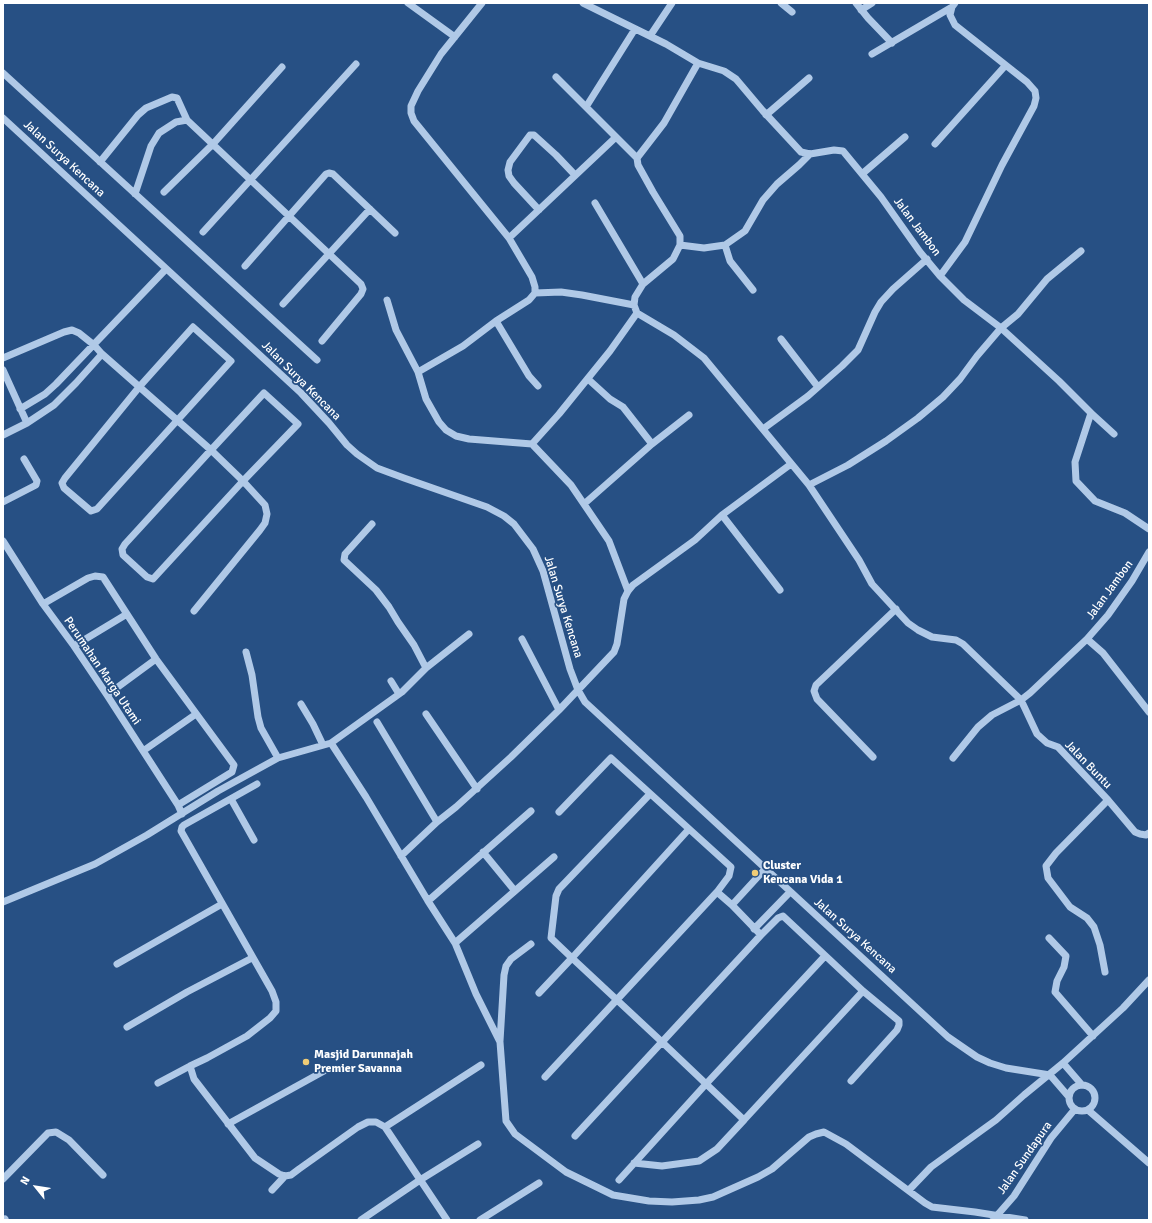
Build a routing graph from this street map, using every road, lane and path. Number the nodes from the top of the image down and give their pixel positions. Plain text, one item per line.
1 (408, 3) edge
2 (482, 3) edge
3 (583, 3) edge
4 (672, 3) edge
5 (781, 3) edge
6 (856, 3) edge
7 (872, 3) edge
8 (953, 5) edge
9 (861, 10) junction
10 (792, 12) dead end
11 (635, 29) junction
12 (650, 36) junction
13 (455, 37) junction
14 (892, 43) junction
15 (872, 54) dead end
16 (698, 63) junction
17 (356, 64) dead end
18 (1005, 66) junction
19 (282, 67) dead end
20 (3, 73) edge
21 (556, 77) dead end
22 (809, 78) dead end
23 (586, 107) junction
24 (766, 115) junction
25 (3, 118) edge
26 (187, 120) junction
27 (616, 137) junction
28 (905, 137) dead end
29 (213, 144) junction
30 (935, 144) dead end
31 (810, 154) junction
32 (637, 158) junction
33 (100, 162) junction
34 (862, 174) junction
35 (575, 175) junction
36 (251, 180) junction
37 (164, 192) dead end
38 (135, 194) junction
39 (595, 203) dead end
40 (370, 209) junction
41 (539, 210) junction
42 (290, 217) junction
43 (203, 232) dead end
44 (395, 233) dead end
45 (509, 238) junction
46 (725, 244) junction
47 (680, 245) junction
48 (1081, 251) dead end
49 (329, 253) junction
50 (927, 259) junction
51 (245, 266) dead end
52 (166, 269) junction
53 (940, 276) junction
54 (643, 284) junction
55 (753, 290) dead end
56 (535, 293) junction
57 (387, 300) dead end
58 (283, 304) dead end
59 (634, 305) junction
60 (637, 313) junction
61 (496, 321) junction
62 (1001, 328) junction
63 (781, 339) dead end
64 (322, 341) dead end
65 (94, 344) junction
66 (102, 354) junction
67 (3, 358) edge
68 (317, 360) dead end
69 (3, 370) edge
70 (418, 372) junction
71 (588, 379) junction
72 (140, 386) junction
73 (538, 386) dead end
74 (818, 387) junction
75 (20, 409) junction
76 (1091, 413) junction
77 (689, 415) dead end
78 (177, 420) junction
79 (27, 423) junction
80 (764, 428) junction
81 (1114, 434) dead end
82 (3, 435) edge
83 (532, 444) junction
84 (652, 444) junction
85 (212, 450) junction
86 (24, 459) dead end
87 (791, 464) junction
88 (243, 481) junction
89 (810, 485) junction
90 (3, 502) edge
91 (584, 504) junction
92 (722, 515) junction
93 (372, 524) dead end
94 (1149, 529) edge
95 (3, 541) edge
96 (1149, 552) edge
97 (780, 590) dead end
98 (628, 591) junction
99 (43, 604) junction
100 (896, 609) junction
101 (194, 611) dead end
102 (127, 614) junction
103 (469, 634) dead end
104 (522, 639) dead end
105 (1087, 639) junction
106 (74, 646) junction
107 (246, 652) dead end
108 (156, 659) junction
109 (426, 668) junction
110 (391, 681) dead end
111 (578, 690) junction
112 (399, 694) junction
113 (107, 695) junction
114 (1021, 700) junction
115 (301, 704) dead end
116 (559, 710) junction
117 (1149, 712) edge
118 (196, 714) junction
119 (426, 714) dead end
120 (377, 722) dead end
121 (332, 743) junction
122 (323, 746) junction
123 (143, 751) junction
124 (873, 757) dead end
125 (278, 758) junction
126 (953, 758) dead end
127 (257, 784) dead end
128 (477, 789) junction
129 (650, 794) junction
130 (231, 800) junction
131 (1108, 800) junction
132 (178, 805) junction
133 (531, 811) dead end
134 (560, 812) dead end
135 (182, 814) junction
136 (437, 822) junction
137 (689, 830) junction
138 (1149, 833) edge
139 (254, 840) dead end
140 (483, 852) junction
141 (401, 856) junction
142 (554, 858) dead end
143 (765, 869) junction
144 (515, 891) junction
145 (717, 892) junction
146 (790, 892) junction
147 (4, 899) edge
148 (428, 901) junction
149 (222, 904) junction
150 (732, 905) junction
151 (754, 929) junction
152 (761, 935) junction
153 (1049, 938) dead end
154 (455, 943) junction
155 (531, 944) dead end
156 (825, 956) junction
157 (252, 958) junction
158 (572, 958) junction
159 (117, 964) dead end
160 (1105, 972) dead end
161 (1149, 980) edge
162 (863, 992) junction
163 (539, 993) dead end
164 (616, 999) junction
165 (127, 1027) dead end
166 (1094, 1036) junction
167 (500, 1042) junction
168 (662, 1042) junction
169 (1064, 1063) junction
170 (481, 1065) dead end
171 (190, 1066) junction
172 (324, 1071) dead end
173 (1050, 1075) junction
174 (545, 1076) dead end
175 (851, 1081) dead end
176 (158, 1083) dead end
177 (706, 1084) junction
178 (1082, 1085) junction
179 (1070, 1097) junction
180 (1075, 1109) junction
181 (1088, 1110) junction
182 (744, 1120) junction
183 (228, 1124) junction
184 (385, 1127) junction
185 (575, 1136) dead end
186 (478, 1144) dead end
187 (634, 1163) junction
188 (1149, 1163) edge
189 (103, 1175) dead end
190 (285, 1176) junction
191 (3, 1179) edge
192 (420, 1180) junction
193 (619, 1180) dead end
194 (538, 1183) dead end
195 (272, 1190) dead end
196 (909, 1190) junction
197 (361, 1220) edge
198 (447, 1220) edge
199 (480, 1220) edge
200 (993, 1220) edge
201 (1024, 1220) edge

1 - 13 street
2 - 13 street
3 - 11 street
4 - 12 street
5 - 10 street
6 - 9 street
7 - 9 street
8 - 14 street
8 - 18 street
9 - 14 street
11 - 12 street
11 - 23 street
12 - 16 street
13 - 45 street
14 - 15 street
16 - 24 street
16 - 32 street
17 - 36 street
18 - 30 street
18 - 53 street
19 - 29 street
20 - 33 street
21 - 23 street
22 - 24 street
23 - 27 street
24 - 31 street
25 - 52 street, Jalan Surya Kencana
26 - 29 street
26 - 33 street
26 - 38 street
27 - 32 street
27 - 35 street
28 - 34 street
29 - 36 street
29 - 37 street
31 - 34 street, Jalan Jambon
31 - 46 street
32 - 47 street
33 - 38 street
34 - 50 street, Jalan Jambon
35 - 41 street
35 - 41 street
36 - 42 street
36 - 43 street
38 - 68 street
39 - 54 street
40 - 42 street
40 - 44 street
40 - 49 street
41 - 45 street
42 - 49 street
42 - 51 street
45 - 56 street
46 - 47 street
46 - 55 street
47 - 54 street
48 - 62 street
49 - 58 street
49 - 64 street
50 - 53 street, Jalan Jambon
50 - 74 street
52 - 65 street
52 - 111 street, Jalan Surya Kencana
53 - 62 street, Jalan Jambon
54 - 59 street
56 - 59 street
56 - 61 street
57 - 70 street
59 - 60 street
60 - 71 street
60 - 80 street
61 - 70 street
61 - 73 street
62 - 76 street, Jalan Jambon
62 - 89 street
63 - 74 street
65 - 66 street
65 - 67 street
65 - 75 street
66 - 72 street
66 - 79 street
69 - 75 street
70 - 83 street
71 - 83 street
71 - 84 street
72 - 78 street
72 - 78 street
72 - 78 street
74 - 80 street
75 - 79 street
76 - 81 street, Jalan Jambon
76 - 94 street
77 - 84 street
78 - 85 street
79 - 82 street
80 - 87 street
83 - 91 street
84 - 91 street
85 - 88 street
85 - 88 street
85 - 88 street
86 - 90 street
87 - 89 street
87 - 92 street
88 - 101 street
89 - 100 street
91 - 98 street
92 - 97 street
92 - 98 street
93 - 109 street
95 - 99 street, Perumahan Marga Utami
96 - 105 street, Jalan Jambon
98 - 111 street
99 - 102 street
99 - 106 street, Perumahan Marga Utami
100 - 114 street
100 - 124 street
102 - 106 street
102 - 108 street
103 - 109 street
104 - 116 street
105 - 114 street, Jalan Jambon
105 - 117 street
106 - 113 street, Perumahan Marga Utami
107 - 125 street
108 - 113 street
108 - 118 street
109 - 112 street
110 - 112 street
111 - 116 street
111 - 143 street, Jalan Surya Kencana
112 - 121 street
113 - 123 street, Perumahan Marga Utami
114 - 126 street, Jalan Jambon
114 - 131 street, Jalan Buntu
115 - 122 street
116 - 128 street
118 - 123 street
118 - 132 street
119 - 128 street
120 - 136 street
121 - 122 street
121 - 141 street
122 - 125 street
123 - 132 street, Perumahan Marga Utami
125 - 135 street
127 - 130 street
128 - 136 street
129 - 134 street
129 - 137 street
129 - 158 street
130 - 139 street
130 - 149 street
131 - 138 street, Jalan Buntu
131 - 160 street
132 - 135 street, Perumahan Marga Utami
133 - 140 street
135 - 147 street
136 - 141 street
137 - 145 street
137 - 158 street
140 - 144 street
140 - 148 street
141 - 148 street
142 - 144 street
143 - 146 street, Jalan Surya Kencana
143 - 150 street
144 - 154 street
145 - 150 street
145 - 164 street
146 - 151 street
146 - 173 street, Jalan Surya Kencana
148 - 154 street
149 - 157 street
149 - 159 street
150 - 151 street
151 - 152 street
152 - 156 street
152 - 168 street
153 - 166 street
154 - 167 street
155 - 167 street
156 - 162 street
156 - 177 street
157 - 165 street
157 - 171 street
158 - 163 street
158 - 164 street
161 - 166 street
162 - 175 street
162 - 182 street
164 - 168 street
164 - 174 street
166 - 169 street
167 - 196 street
168 - 177 street
168 - 185 street
169 - 173 street
169 - 178 street
170 - 184 street
171 - 176 street
171 - 183 street
172 - 183 street
173 - 179 street
173 - 196 street
177 - 182 street
177 - 187 street
178 - 179 street
178 - 181 street
179 - 180 street
180 - 181 street
180 - 200 street, Jalan Sundapura
181 - 188 street
182 - 187 street
183 - 190 street
184 - 190 street
184 - 192 street
186 - 192 street
187 - 193 street
189 - 191 street
190 - 195 street
192 - 197 street
192 - 198 street
194 - 199 street
196 - 201 street

